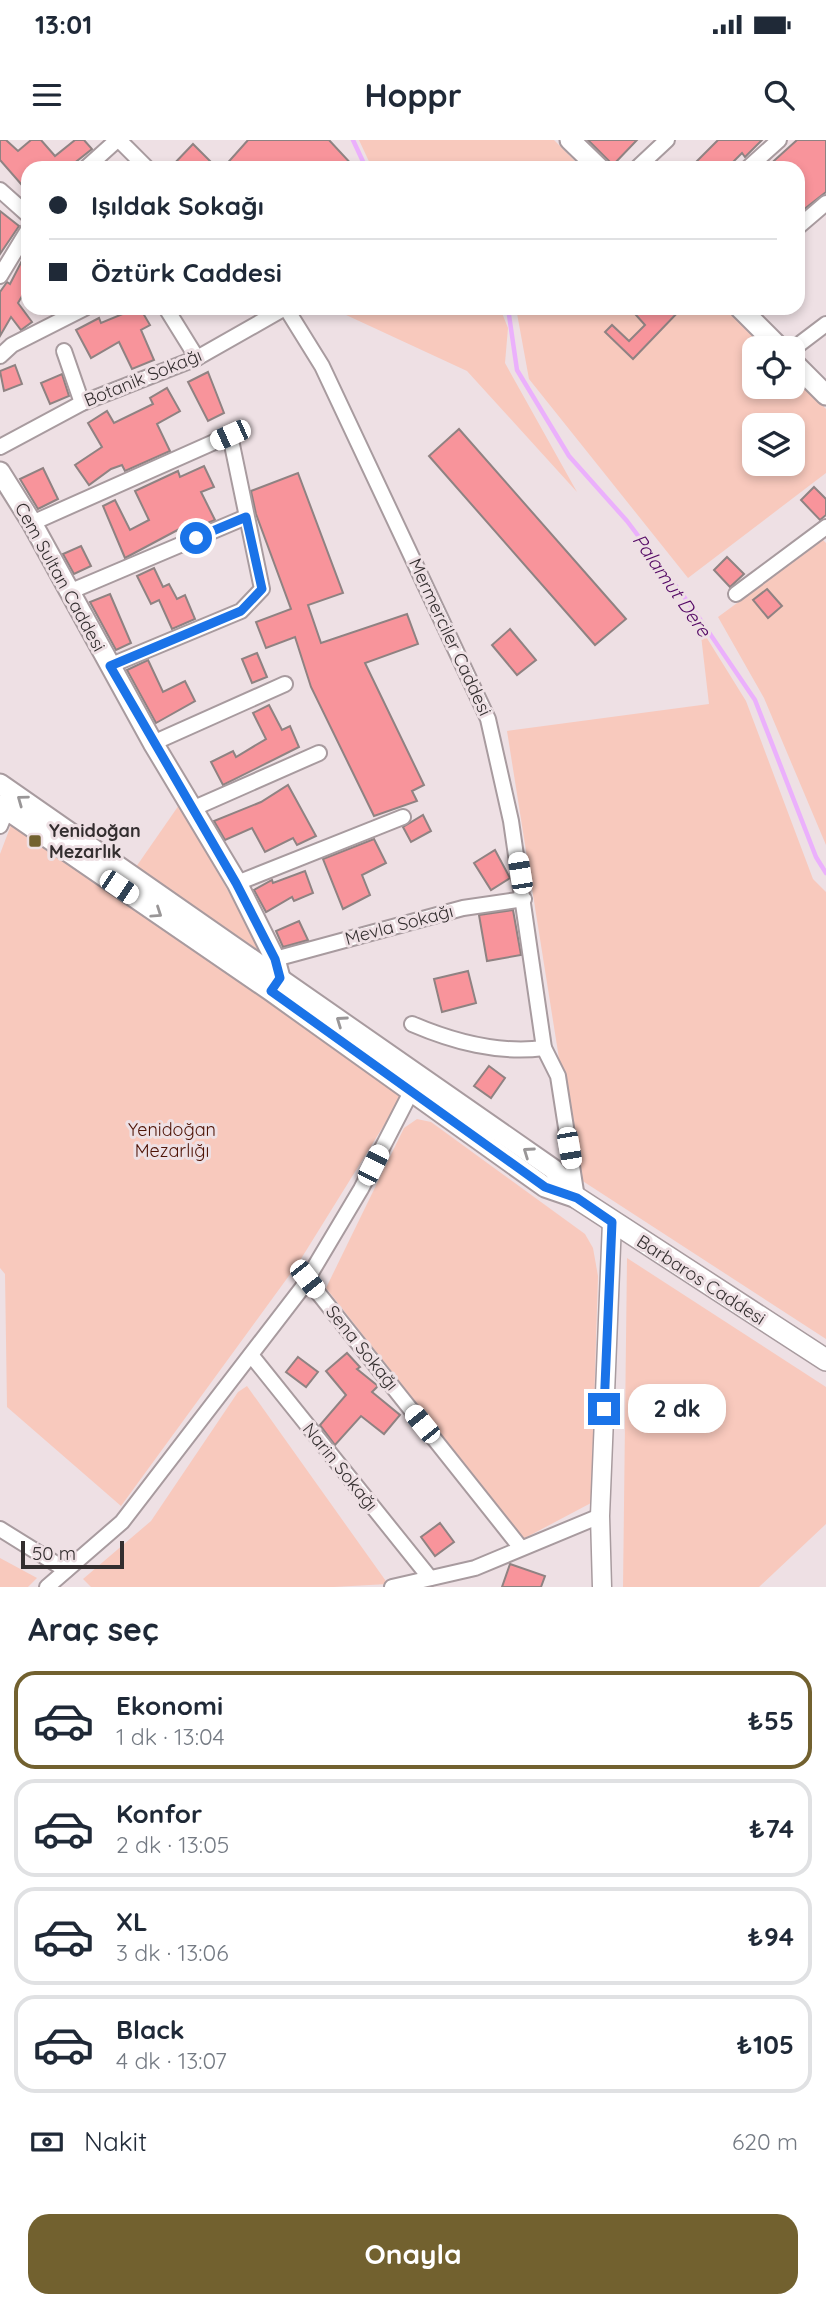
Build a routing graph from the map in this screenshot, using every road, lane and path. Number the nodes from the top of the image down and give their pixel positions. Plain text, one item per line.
1 (118, 140) edge
2 (570, 140) edge
3 (667, 140) edge
4 (779, 140) edge
5 (94, 161) edge
6 (140, 161) edge
7 (592, 161) edge
8 (644, 161) edge
9 (756, 161) edge
10 (0, 190) edge
11 (826, 203) edge
12 (21, 209) edge
13 (805, 221) edge
14 (21, 241) edge
15 (0, 275) edge
16 (71, 315) edge
17 (170, 315) edge
18 (273, 315) edge
19 (289, 315) edge
20 (747, 315) edge
21 (826, 324) edge
22 (768, 336) edge
23 (805, 340) edge
24 (64, 351) dead end
25 (0, 356) edge
26 (197, 358) junction
27 (805, 374) edge
28 (826, 395) edge
29 (82, 403) junction
30 (0, 447) edge
31 (0, 472) edge
32 (246, 517) junction
33 (32, 523) junction
34 (824, 532) edge
35 (69, 592) junction
36 (736, 594) dead end
37 (110, 666) junction
38 (285, 684) dead end
39 (153, 743) junction
40 (319, 753) dead end
41 (0, 784) edge
42 (192, 809) junction
43 (2, 813) edge
44 (403, 817) dead end
45 (236, 883) junction
46 (524, 899) junction
47 (275, 976) junction
48 (412, 1024) dead end
49 (544, 1048) junction
50 (417, 1086) junction
51 (577, 1198) junction
52 (612, 1222) junction
53 (307, 1279) junction
54 (251, 1355) junction
55 (826, 1360) edge
56 (600, 1516) junction
57 (0, 1529) edge
58 (521, 1548) junction
59 (66, 1570) junction
60 (430, 1578) junction
61 (47, 1587) edge
62 (392, 1587) edge
63 (602, 1587) edge

1 - 5 street
1 - 6 street
2 - 7 main road
3 - 8 street
4 - 9 street
10 - 12 street
11 - 13 street
14 - 15 street
16 - 25 street
17 - 26 street
18 - 26 street, Botanik Sokağı
19 - 46 street, Mermerciler Caddesi
20 - 22 main road
21 - 23 street
24 - 29 street
26 - 29 street, Botanik Sokağı
27 - 28 main road
29 - 30 street, Botanik Sokağı
31 - 33 main road, Cem Sultan Caddesi
32 - 33 street
32 - 35 street
32 - 37 street
33 - 35 main road, Cem Sultan Caddesi
34 - 36 street
35 - 37 main road, Cem Sultan Caddesi
37 - 39 main road, Cem Sultan Caddesi
38 - 39 street
39 - 42 main road, Cem Sultan Caddesi
40 - 42 street
47 -> 41 main road, Barbaros Caddesi
42 - 45 main road, Cem Sultan Caddesi
43 -> 47 main road, Barbaros Caddesi
44 - 45 street
45 - 47 main road, Cem Sultan Caddesi
46 - 47 street, Mevla Sokağı
46 - 49 street, Mermerciler Caddesi
47 - 50 main road, Barbaros Caddesi
48 - 49 street
49 - 51 street, Mermerciler Caddesi
50 - 51 main road, Barbaros Caddesi
50 - 53 street
51 - 52 main road, Barbaros Caddesi
52 - 55 main road, Barbaros Caddesi
52 - 56 street
53 - 54 street
53 - 58 street, Sena Sokağı
54 - 59 street
54 - 60 street, Narin Sokağı
56 - 58 street
56 - 63 street
57 - 59 street
58 - 60 street
59 - 61 street
60 - 62 street

